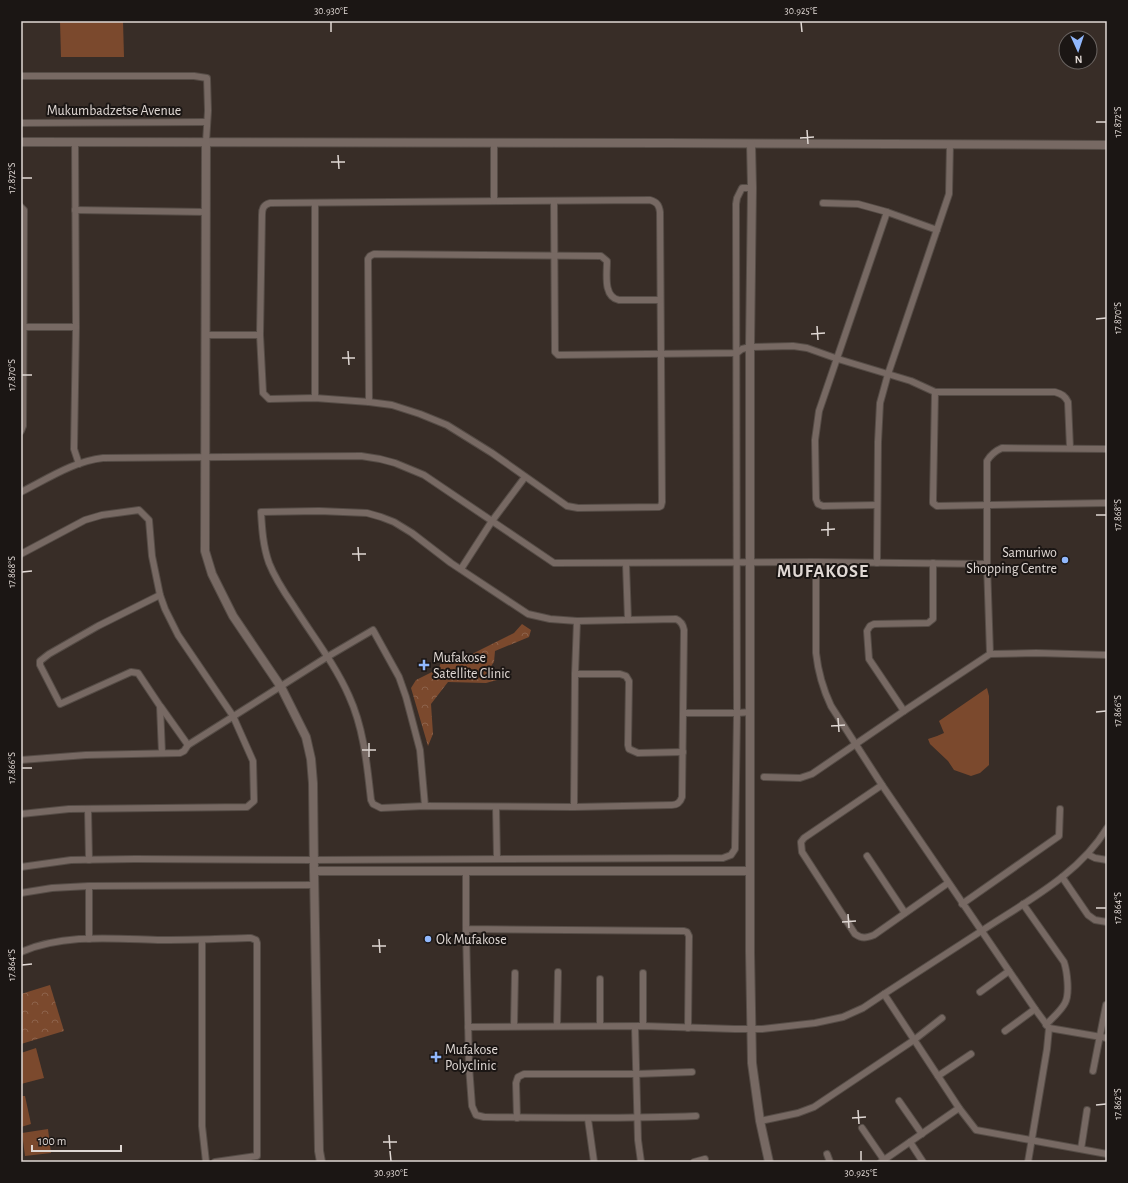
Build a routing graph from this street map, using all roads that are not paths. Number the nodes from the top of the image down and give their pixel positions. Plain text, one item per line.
1 (21, 76) edge
2 (207, 122) junction
3 (21, 123) edge
4 (21, 142) edge
5 (75, 142) junction
6 (206, 142) junction
7 (494, 143) junction
8 (751, 144) junction
9 (950, 144) junction
10 (1107, 145) edge
11 (752, 188) junction
12 (494, 201) junction
13 (554, 202) junction
14 (315, 203) junction
15 (824, 203) dead end
16 (21, 207) edge
17 (75, 210) junction
18 (206, 212) junction
19 (887, 212) junction
20 (937, 230) junction
21 (555, 256) junction
22 (660, 300) junction
23 (23, 327) edge
24 (76, 327) junction
25 (260, 334) junction
26 (205, 335) junction
27 (750, 347) junction
28 (737, 353) junction
29 (662, 354) junction
30 (838, 359) junction
31 (888, 374) junction
32 (935, 392) junction
33 (315, 398) junction
34 (369, 402) junction
35 (21, 432) edge
36 (1070, 448) junction
37 (1107, 449) edge
38 (205, 456) junction
39 (79, 464) junction
40 (525, 477) junction
41 (21, 492) edge
42 (1107, 503) edge
43 (877, 505) junction
44 (987, 506) junction
45 (492, 521) junction
46 (21, 554) edge
47 (816, 562) junction
48 (737, 563) junction
49 (750, 563) junction
50 (877, 563) junction
51 (933, 563) junction
52 (626, 564) junction
53 (987, 564) junction
54 (461, 569) junction
55 (160, 595) junction
56 (628, 620) junction
57 (577, 621) junction
58 (990, 654) junction
59 (1107, 654) edge
60 (327, 657) junction
61 (575, 674) junction
62 (281, 687) junction
63 (160, 706) junction
64 (904, 711) junction
65 (684, 712) junction
66 (751, 712) junction
67 (737, 713) junction
68 (233, 716) junction
69 (856, 744) junction
70 (188, 745) junction
71 (683, 752) junction
72 (162, 753) junction
73 (21, 760) edge
74 (764, 778) dead end
75 (882, 785) junction
76 (425, 806) junction
77 (496, 807) junction
78 (574, 807) junction
79 (88, 809) junction
80 (1060, 809) dead end
81 (21, 814) edge
82 (1107, 828) edge
83 (1089, 854) junction
84 (867, 856) dead end
85 (497, 858) junction
86 (90, 860) junction
87 (313, 860) junction
88 (1107, 860) edge
89 (21, 867) edge
90 (314, 871) junction
91 (466, 871) junction
92 (749, 871) junction
93 (1062, 876) junction
94 (948, 883) junction
95 (314, 885) junction
96 (89, 886) junction
97 (21, 893) edge
98 (962, 904) junction
99 (1023, 904) junction
100 (905, 913) junction
101 (1107, 922) edge
102 (466, 929) junction
103 (981, 931) junction
104 (89, 939) junction
105 (202, 940) junction
106 (21, 952) edge
107 (1009, 971) junction
108 (558, 972) dead end
109 (515, 973) dead end
110 (643, 973) dead end
111 (600, 979) dead end
112 (980, 992) dead end
113 (884, 994) junction
114 (1106, 1005) edge
115 (1035, 1010) junction
116 (942, 1018) dead end
117 (514, 1026) junction
118 (557, 1026) junction
119 (600, 1026) junction
120 (643, 1026) junction
121 (1048, 1026) junction
122 (468, 1027) junction
123 (635, 1027) junction
124 (688, 1028) junction
125 (752, 1029) junction
126 (1005, 1031) dead end
127 (1100, 1037) junction
128 (1107, 1038) edge
129 (914, 1040) junction
130 (971, 1054) dead end
131 (692, 1072) dead end
132 (1093, 1072) dead end
133 (636, 1074) junction
134 (938, 1076) junction
135 (899, 1101) dead end
136 (959, 1108) junction
137 (1087, 1110) dead end
138 (696, 1116) dead end
139 (517, 1118) junction
140 (588, 1119) junction
141 (638, 1119) junction
142 (760, 1121) junction
143 (862, 1128) dead end
144 (922, 1134) junction
145 (1032, 1140) junction
146 (910, 1142) junction
147 (1081, 1149) junction
148 (827, 1154) dead end
149 (1107, 1154) edge
150 (257, 1159) edge
151 (704, 1159) dead end
152 (883, 1161) edge
153 (206, 1162) edge
154 (215, 1162) edge
155 (321, 1162) edge
156 (594, 1162) edge
157 (641, 1162) edge
158 (694, 1162) edge
159 (769, 1162) edge
160 (830, 1162) edge
161 (922, 1162) edge
162 (1028, 1162) edge

1 - 2 street
2 - 3 street, Mukumbadzetse Avenue
2 - 6 street
4 - 5 street
5 - 6 street
5 - 17 street
6 - 7 street
6 - 18 street
7 - 8 street
7 - 12 street
8 - 9 street
8 - 11 street
9 - 10 street
9 - 20 street
11 - 27 street
11 - 28 street
12 - 13 street
12 - 14 street
13 - 21 street
13 - 22 street
14 - 25 street
14 - 33 street
15 - 19 street
16 - 23 street
17 - 18 street
17 - 24 street
18 - 26 street
19 - 20 street
19 - 30 street
20 - 31 street
21 - 22 street
21 - 29 street
21 - 34 street
22 - 29 street
23 - 24 street
23 - 35 street
24 - 39 street
25 - 26 street
25 - 33 street
26 - 38 street
27 - 28 street
27 - 30 street
27 - 49 street
28 - 29 street
28 - 48 street
29 - 40 street
30 - 31 street
30 - 43 street
31 - 32 street
31 - 43 street
32 - 36 street
32 - 44 street
33 - 34 street
34 - 40 street
36 - 37 street
36 - 44 street
38 - 39 street
38 - 45 street
38 - 62 street
39 - 41 street
40 - 45 street
42 - 44 street
43 - 50 street
44 - 53 street
45 - 52 street
45 - 54 street
46 - 55 street
47 - 49 street
47 - 50 street
47 - 69 street
48 - 49 street
48 - 52 street
48 - 67 street
49 - 66 street
50 - 51 street
51 - 53 street
51 - 64 street
52 - 56 street
53 - 58 street
54 - 57 street
54 - 60 street
55 - 63 street
55 - 68 street
56 - 57 street
56 - 65 street
57 - 61 street
58 - 59 street
58 - 64 street
60 - 62 street
60 - 76 street
60 - 76 street
61 - 71 street
61 - 78 street
62 - 68 street
62 - 87 street
63 - 70 street
63 - 72 street
64 - 69 street
65 - 67 street
65 - 71 street
66 - 67 street
66 - 92 street
67 - 85 street
68 - 70 street
68 - 79 street
69 - 74 street
69 - 75 street
70 - 72 street
71 - 78 street
72 - 73 street
75 - 94 street
75 - 100 street
76 - 77 street
77 - 78 street
77 - 85 street
79 - 81 street
79 - 86 street
80 - 98 street
82 - 83 street
83 - 88 street
83 - 93 street
84 - 100 street
85 - 87 street
86 - 87 street
86 - 89 street
87 - 90 street
90 - 91 street
90 - 95 street
91 - 92 street
91 - 102 street
92 - 125 street
93 - 99 street
93 - 101 street
94 - 98 street
94 - 100 street
95 - 96 street
95 - 155 street
96 - 97 street
96 - 104 street
98 - 103 street
99 - 103 street
99 - 121 street
102 - 122 street
102 - 124 street
103 - 107 street
103 - 113 street
104 - 105 street
104 - 106 street
105 - 150 street
105 - 153 street
107 - 112 street
107 - 115 street
108 - 118 street
109 - 117 street
110 - 120 street
111 - 119 street
113 - 125 street
113 - 129 street
114 - 127 street
115 - 121 street
115 - 126 street
116 - 129 street
117 - 118 street
117 - 122 street
118 - 119 street
119 - 123 street
120 - 123 street
120 - 124 street
121 - 127 street
121 - 145 street
122 - 139 street
123 - 133 street
124 - 125 street
125 - 142 street
127 - 128 street
127 - 132 street
129 - 134 street
129 - 142 street
130 - 134 street
131 - 133 street
133 - 139 street
133 - 141 street
134 - 136 street
135 - 144 street
136 - 144 street
136 - 145 street
137 - 147 street
138 - 141 street
139 - 140 street
140 - 141 street
140 - 156 street
141 - 157 street
142 - 159 street
143 - 152 street
144 - 146 street
145 - 147 street
145 - 162 street
146 - 152 street
146 - 161 street
147 - 149 street
148 - 160 street
150 - 154 street
151 - 158 street

